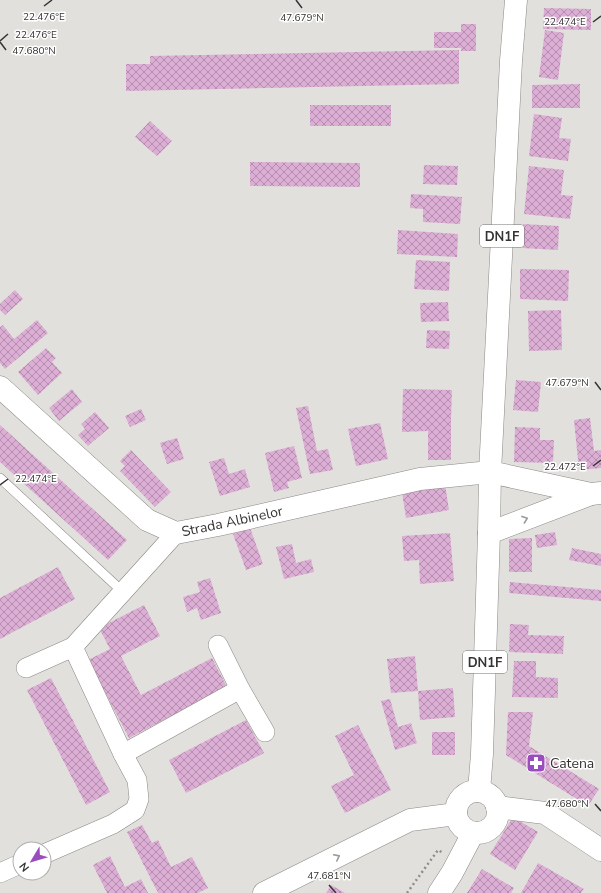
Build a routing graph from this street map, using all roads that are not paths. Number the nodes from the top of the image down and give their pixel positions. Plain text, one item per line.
1 (516, 0) edge
2 (0, 387) edge
3 (490, 472) junction
4 (0, 478) edge
5 (596, 494) edge
6 (176, 533) junction
7 (489, 533) junction
8 (123, 592) junction
9 (218, 645) dead end
10 (73, 647) junction
11 (26, 668) dead end
12 (240, 690) junction
13 (265, 732) dead end
14 (123, 754) junction
15 (479, 791) junction
16 (497, 807) junction
17 (456, 814) junction
18 (473, 833) junction
19 (601, 850) edge
20 (52, 851) edge
21 (12, 868) edge
22 (0, 873) edge
23 (265, 893) edge
24 (439, 893) edge

1 - 3 main road, DN1F
2 - 6 main road, Strada Albinelor
3 - 5 main road, Strada Albinelor
3 - 6 main road, Strada Albinelor
3 - 7 main road, DN1F
4 - 8 lane
7 -> 5 main road
6 - 8 street
7 - 15 main road, DN1F
8 - 10 street
9 - 12 street
10 - 11 street
10 - 14 street
12 - 13 street
12 - 14 street
14 - 20 street
15 - 16 main road
15 - 17 main road
16 - 18 main road
16 - 19 main road
17 - 18 main road
23 -> 17 main road
18 - 24 main road
21 - 22 street

